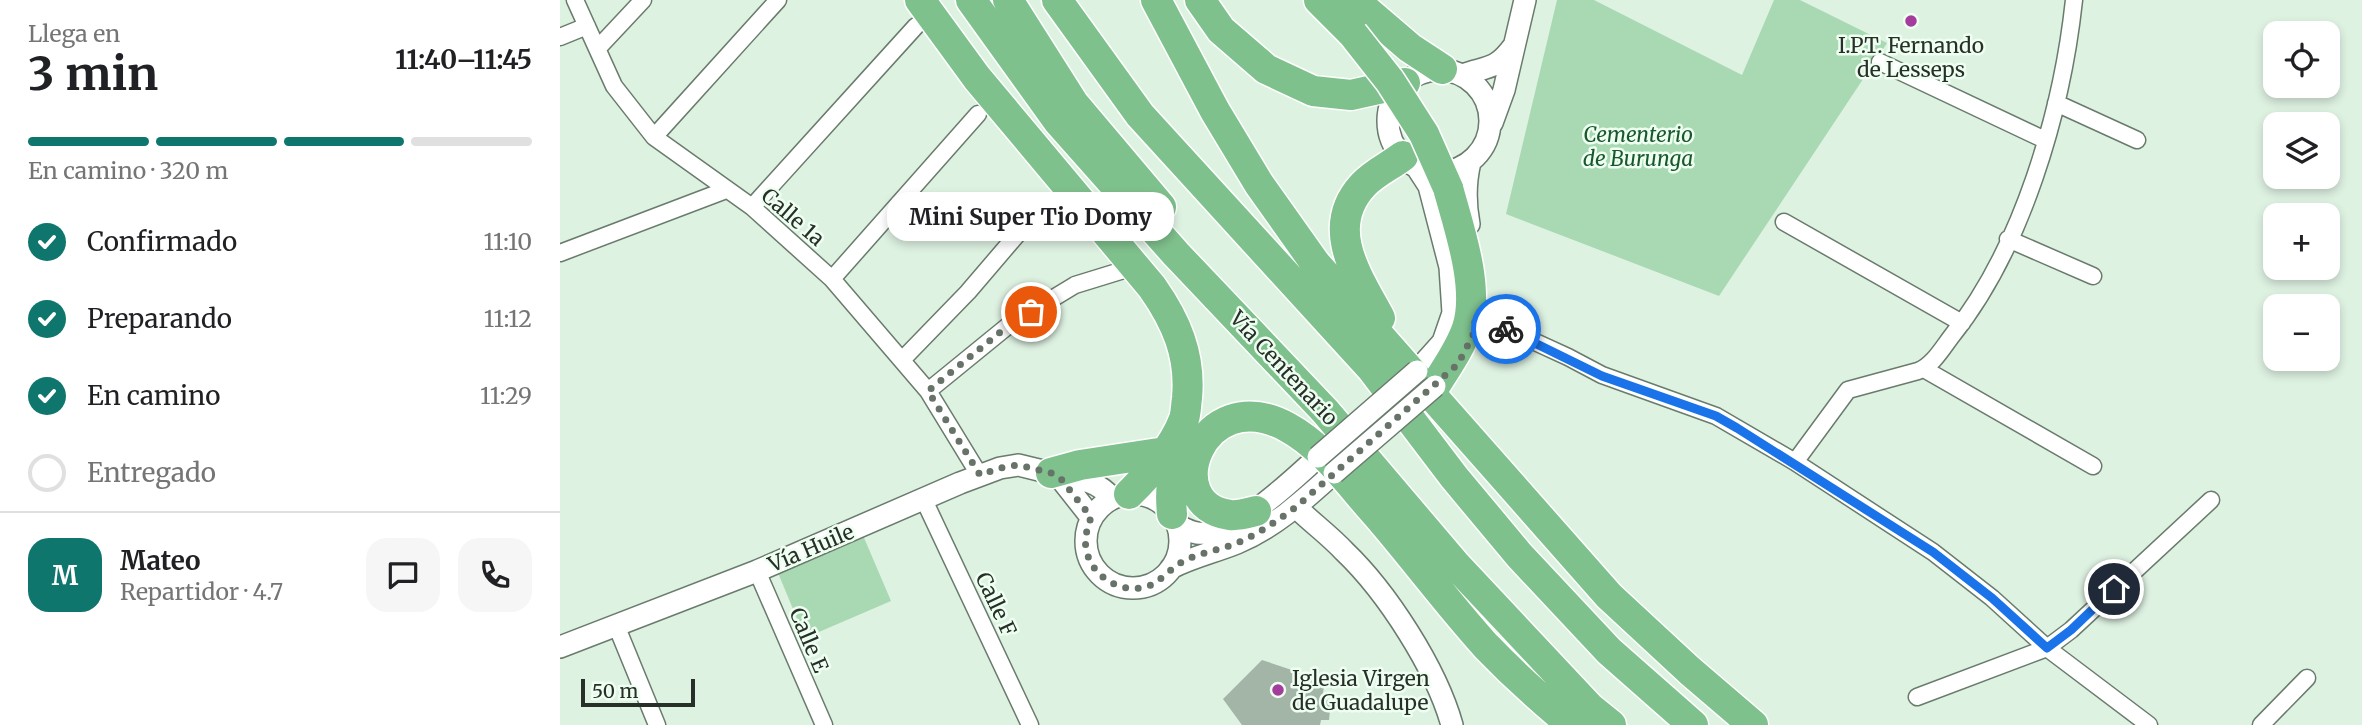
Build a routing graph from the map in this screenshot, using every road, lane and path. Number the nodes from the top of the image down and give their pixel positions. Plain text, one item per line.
1 (575, 0) edge
2 (643, 0) edge
3 (778, 0) edge
4 (971, 0) edge
5 (1007, 0) edge
6 (1057, 0) edge
7 (1156, 0) edge
8 (1200, 0) edge
9 (1319, 0) edge
10 (1354, 0) edge
11 (1525, 0) edge
12 (2074, 0) edge
13 (918, 13) edge
14 (587, 26) junction
15 (560, 37) edge
16 (1513, 47) junction
17 (598, 48) junction
18 (1880, 62) dead end
19 (1452, 72) junction
20 (1405, 83) junction
21 (2056, 103) junction
22 (978, 114) dead end
23 (1490, 126) junction
24 (654, 136) junction
25 (2045, 140) junction
26 (2137, 140) dead end
27 (1409, 161) junction
28 (1470, 162) junction
29 (726, 190) junction
30 (1056, 203) dead end
31 (752, 207) junction
32 (1784, 222) dead end
33 (2008, 239) junction
34 (560, 253) edge
35 (1128, 269) dead end
36 (2093, 276) dead end
37 (832, 279) junction
38 (1476, 315) junction
39 (1962, 323) junction
40 (902, 360) junction
41 (1924, 369) junction
42 (1419, 374) junction
43 (928, 391) junction
44 (1325, 411) junction
45 (1165, 452) junction
46 (1195, 457) junction
47 (1795, 462) junction
48 (2093, 466) dead end
49 (980, 475) junction
50 (1056, 476) junction
51 (1121, 496) junction
52 (924, 500) junction
53 (2211, 500) dead end
54 (1296, 507) junction
55 (1256, 511) junction
56 (1091, 517) junction
57 (1174, 519) junction
58 (1171, 568) junction
59 (757, 571) junction
60 (616, 625) junction
61 (560, 647) edge
62 (2047, 648) junction
63 (2307, 678) dead end
64 (1917, 697) dead end
65 (657, 725) edge
66 (824, 725) edge
67 (1030, 725) edge
68 (1452, 725) edge
69 (1572, 725) edge
70 (1611, 725) edge
71 (1693, 725) edge
72 (1753, 725) edge
73 (2149, 725) edge
74 (2261, 725) edge

1 - 14 street, Calle 1a
2 - 17 street
3 - 24 street
4 - 44 highway, Vía Centenario
5 - 44 highway
6 - 71 highway
7 - 42 highway
8 - 20 highway
9 - 42 highway, bridge
10 - 19 highway
11 - 16 street
12 - 21 street
13 - 31 street
13 - 45 highway
14 - 15 street
14 - 17 street, Calle 1a
16 - 19 street
16 - 23 street
17 - 24 street, Calle 1a
18 - 25 street
19 - 20 street
19 - 23 street
20 - 27 street
21 - 25 street
21 - 26 street
22 - 37 street
23 - 28 street
24 - 29 street, Calle 1a
25 - 33 street
27 - 28 street
27 - 42 street
27 - 42 highway
28 - 38 street
29 - 31 street, Calle 1a
29 - 34 street
30 - 40 street
31 - 37 street, Calle 1a
32 - 39 street
33 - 36 street
33 - 39 street
35 - 43 street
37 - 40 street, Calle 1a
38 - 42 street
38 - 47 street
39 - 41 street
40 - 43 street, Calle 1a
41 - 47 street
41 - 48 street
42 - 54 street, bridge
42 - 55 street, bridge
42 - 72 highway
43 - 49 street, Calle 1a
44 - 70 highway, Vía Centenario
45 - 50 highway
45 - 51 highway
46 - 55 highway
46 - 57 highway
46 - 69 highway
47 - 62 street
49 - 50 street, Vía Huile
49 - 52 street, Vía Huile
50 - 51 street, Vía Huile
50 - 56 street
51 - 56 street
51 - 57 street
52 - 59 street, Vía Huile
52 - 67 street, Calle F
53 - 62 street
54 - 58 street
54 - 68 street
55 - 57 street
56 - 58 street
57 - 58 street
59 - 60 street, Vía Huile
59 - 66 street, Calle E
60 - 61 street, Vía Huile
60 - 65 street
62 - 64 street
62 - 73 street
63 - 74 street

